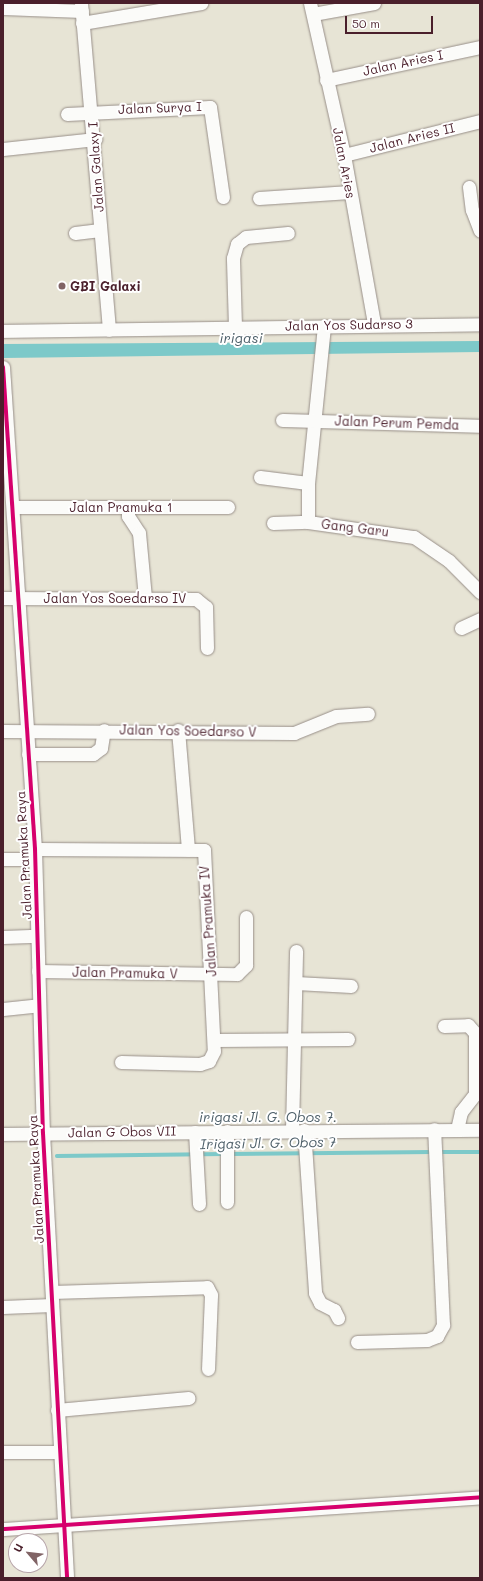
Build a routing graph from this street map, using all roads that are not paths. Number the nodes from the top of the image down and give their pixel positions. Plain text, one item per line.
1 (202, 3) edge
2 (374, 3) edge
3 (3, 8) edge
4 (311, 8) edge
5 (78, 12) edge
6 (480, 47) edge
7 (326, 80) junction
8 (80, 112) junction
9 (480, 121) edge
10 (88, 140) junction
11 (3, 149) edge
12 (344, 155) junction
13 (469, 187) dead end
14 (350, 192) junction
15 (222, 197) dead end
16 (259, 198) dead end
17 (480, 231) edge
18 (288, 233) dead end
19 (374, 324) junction
20 (480, 324) edge
21 (235, 327) junction
22 (3, 331) edge
23 (103, 331) junction
24 (323, 332) junction
25 (3, 367) edge
26 (282, 420) dead end
27 (314, 420) junction
28 (480, 426) edge
29 (260, 477) dead end
30 (308, 483) junction
31 (8, 488) edge
32 (14, 507) junction
33 (128, 507) junction
34 (228, 507) dead end
35 (308, 522) junction
36 (273, 523) dead end
37 (480, 592) edge
38 (3, 598) edge
39 (20, 598) junction
40 (145, 598) junction
41 (480, 619) edge
42 (461, 628) dead end
43 (207, 648) dead end
44 (368, 714) dead end
45 (27, 730) junction
46 (104, 730) junction
47 (178, 730) junction
48 (3, 731) edge
49 (28, 754) junction
50 (188, 850) junction
51 (35, 854) junction
52 (3, 859) edge
53 (246, 917) dead end
54 (37, 936) junction
55 (3, 937) edge
56 (296, 951) dead end
57 (38, 971) junction
58 (212, 974) junction
59 (296, 983) junction
60 (351, 986) dead end
61 (39, 1005) junction
62 (3, 1008) edge
63 (444, 1026) dead end
64 (295, 1038) junction
65 (348, 1039) dead end
66 (215, 1040) junction
67 (121, 1062) dead end
68 (434, 1129) junction
69 (457, 1129) junction
70 (298, 1130) junction
71 (480, 1130) edge
72 (227, 1131) junction
73 (195, 1132) junction
74 (43, 1133) junction
75 (3, 1134) edge
76 (227, 1202) dead end
77 (199, 1204) dead end
78 (52, 1299) junction
79 (3, 1307) edge
80 (338, 1318) dead end
81 (357, 1342) dead end
82 (208, 1369) dead end
83 (188, 1398) dead end
84 (57, 1410) junction
85 (3, 1452) edge
86 (60, 1452) junction
87 (480, 1497) edge
88 (64, 1527) junction
89 (3, 1529) edge
90 (67, 1578) edge

1 - 5 street
2 - 4 street
3 - 5 street
4 - 7 street, Jalan Aries
5 - 8 street, Jalan Galaxy I
6 - 7 street, Jalan Aries I
7 - 12 street, Jalan Aries
8 - 10 street, Jalan Galaxy I
8 - 15 street, Jalan Surya I
9 - 12 street, Jalan Aries II
10 - 11 street
10 - 23 street, Jalan Galaxy I
12 - 14 street, Jalan Aries
13 - 17 street
14 - 16 street
14 - 19 street, Jalan Aries
18 - 21 street
19 - 20 street, Jalan Yos Sudarso 3
19 - 24 street, Jalan Yos Sudarso 3
21 - 23 street, Jalan Yos Sudarso 3
21 - 24 street, Jalan Yos Sudarso 3
22 - 23 street, Jalan Yos Sudarso 3
24 - 27 street, Gang Garu
25 - 31 street, Jalan Pramuka Raya
26 - 27 street, Jalan Perum Pemda
27 - 28 street, Jalan Perum Pemda
27 - 30 street, Gang Garu
29 - 30 street
30 - 35 street, Gang Garu
31 - 32 street, Jalan Pramuka Raya
32 - 33 street, Jalan Pramuka 1
32 - 39 street, Jalan Pramuka Raya
33 - 34 street, Jalan Pramuka 1
33 - 40 street
35 - 36 street
35 - 37 street, Gang Garu
38 - 39 street, Jalan Yos Soedarso IV
39 - 40 street, Jalan Yos Soedarso IV
39 - 45 street, Jalan Pramuka Raya
40 - 43 street, Jalan Yos Soedarso IV
41 - 42 street
44 - 47 street, Jalan Yos Soedarso V
45 - 46 street, Jalan Yos Soedarso V
45 - 48 street, Jalan Yos Soedarso V
45 - 49 street, Jalan Pramuka Raya
46 - 47 street, Jalan Yos Soedarso V
46 - 49 street
47 - 50 street
49 - 51 street, Jalan Pramuka Raya
50 - 51 street, Jalan Pramuka IV
50 - 58 street, Jalan Pramuka IV
51 - 52 street, Jalan Pramuka IV
51 - 54 street, Jalan Pramuka Raya
53 - 58 street, Jalan Pramuka V
54 - 55 street
54 - 57 street, Jalan Pramuka Raya
56 - 59 street
57 - 58 street, Jalan Pramuka V
57 - 61 street, Jalan Pramuka Raya
58 - 66 street, Jalan Pramuka IV
59 - 60 street
59 - 64 street
61 - 62 street
61 - 74 street, Jalan Pramuka Raya
63 - 69 street
64 - 65 street
64 - 66 street
64 - 70 street
66 - 67 street
68 - 69 street, Jalan G Obos VII
68 - 70 street, Jalan G Obos VII
68 - 81 street
69 - 71 street, Jalan G Obos VII
70 - 72 street, Jalan G Obos VII
70 - 80 street
72 - 73 street, Jalan G Obos VII
72 - 76 street
73 - 74 street, Jalan G Obos VII
73 - 77 street
74 - 75 street, Jalan G Obos VII
74 - 78 street, Jalan Pramuka Raya
78 - 79 street
78 - 82 street
78 - 84 street, Jalan Pramuka Raya
83 - 84 street
84 - 86 street, Jalan Pramuka Raya
85 - 86 street
86 - 88 street, Jalan Pramuka Raya
87 - 88 street
88 - 89 street
88 - 90 street, Jalan Pramuka Raya

